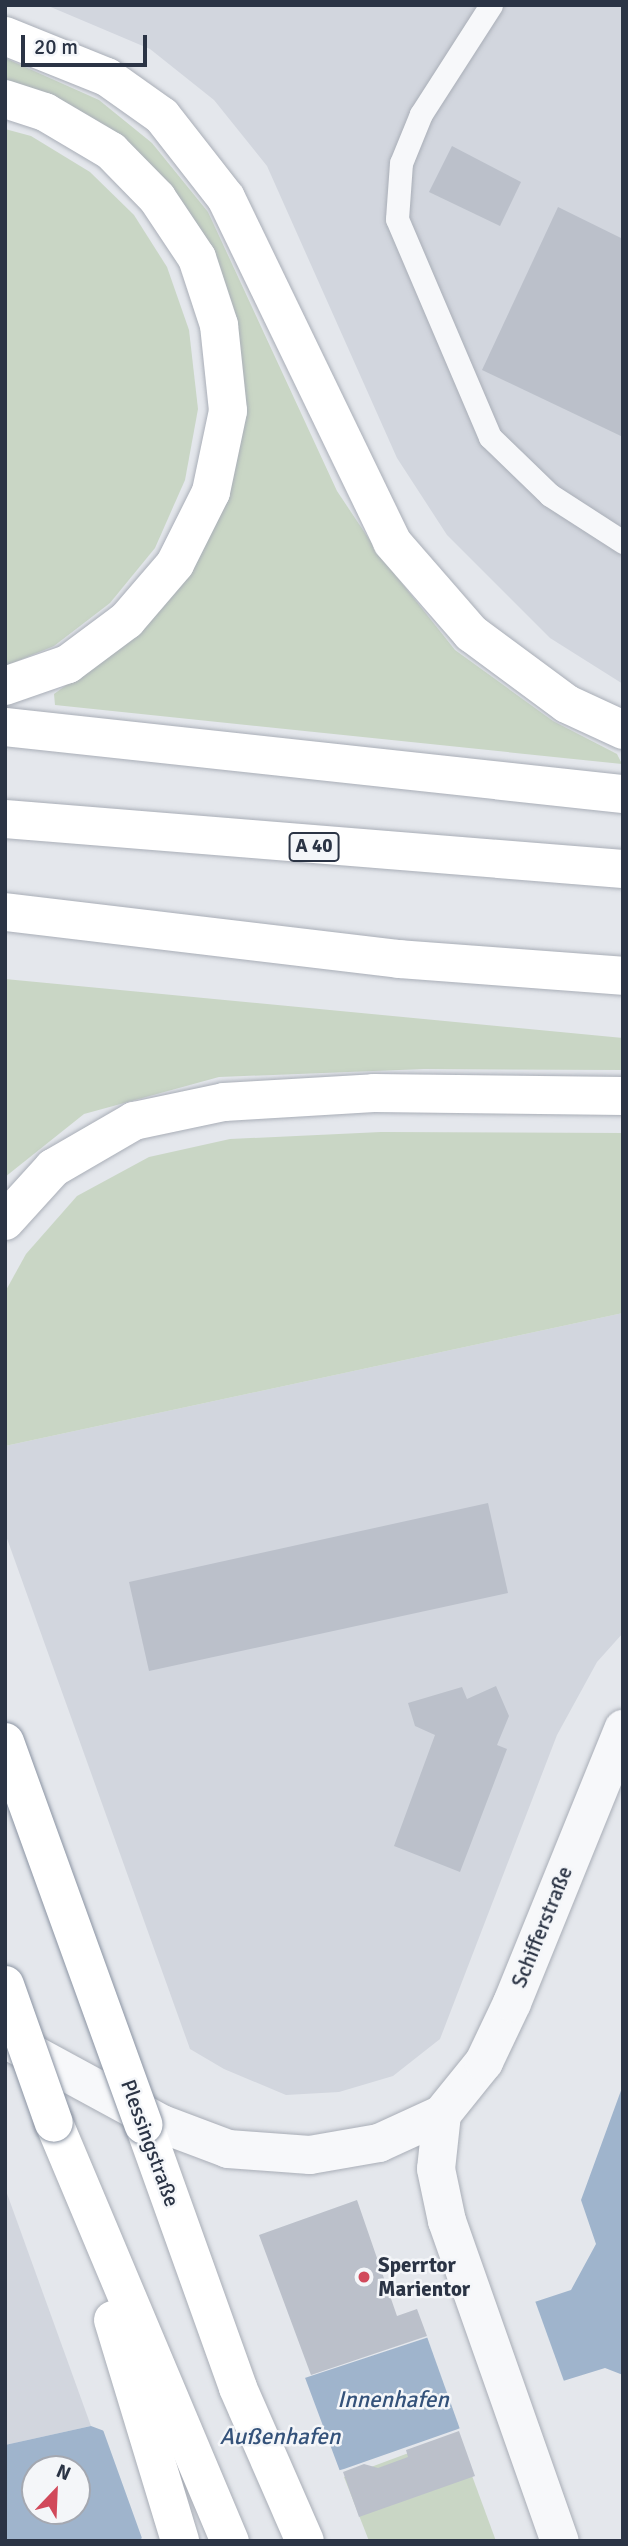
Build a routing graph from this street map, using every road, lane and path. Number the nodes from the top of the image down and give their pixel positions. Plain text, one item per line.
1 (491, 5) edge
2 (5, 36) edge
3 (5, 99) edge
4 (623, 542) edge
5 (5, 686) edge
6 (5, 727) edge
7 (623, 730) edge
8 (623, 794) edge
9 (5, 819) edge
10 (623, 869) edge
11 (5, 912) edge
12 (623, 976) edge
13 (623, 1096) edge
14 (5, 1221) edge
15 (623, 1729) edge
16 (5, 1742) edge
17 (5, 1985) edge
18 (5, 2039) edge
19 (442, 2114) junction
20 (54, 2123) junction
21 (180, 2541) edge
22 (230, 2541) edge
23 (305, 2541) edge
24 (560, 2541) edge

1 - 4 lane
2 - 7 highway
3 - 5 highway
6 - 8 highway
9 - 10 highway, A 40
11 - 12 highway
13 - 14 highway
15 - 19 street, Schifferstraße
16 - 23 highway, Plessingstraße, bridge
17 - 20 highway, bridge
18 - 19 street
19 - 24 street
20 - 21 highway
20 - 22 highway

